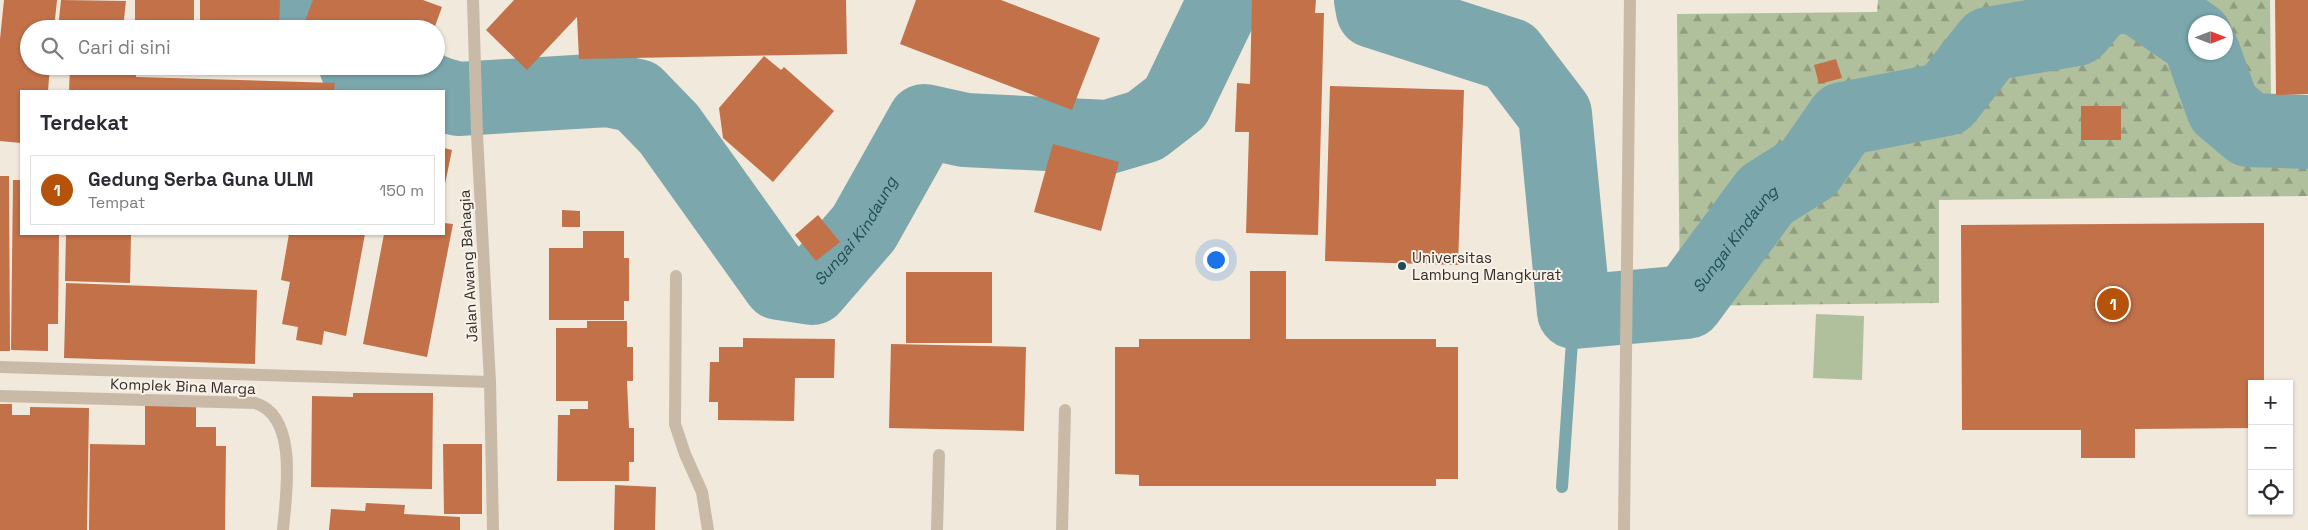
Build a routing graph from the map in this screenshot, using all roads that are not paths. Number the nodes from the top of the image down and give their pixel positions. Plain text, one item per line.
1 (472, 0) edge
2 (1630, 0) edge
3 (676, 276) dead end
4 (0, 366) edge
5 (490, 382) junction
6 (0, 396) edge
7 (1065, 410) dead end
8 (940, 455) dead end
9 (283, 530) edge
10 (493, 530) edge
11 (708, 530) edge
12 (937, 530) edge
13 (1062, 530) edge
14 (1624, 530) edge

1 - 5 street, Jalan Awang Bahagia
2 - 14 street
3 - 11 street
4 - 5 street
5 - 10 street, Jalan Awang Bahagia
6 - 9 street, Komplek Bina Marga
7 - 13 street
8 - 12 street

